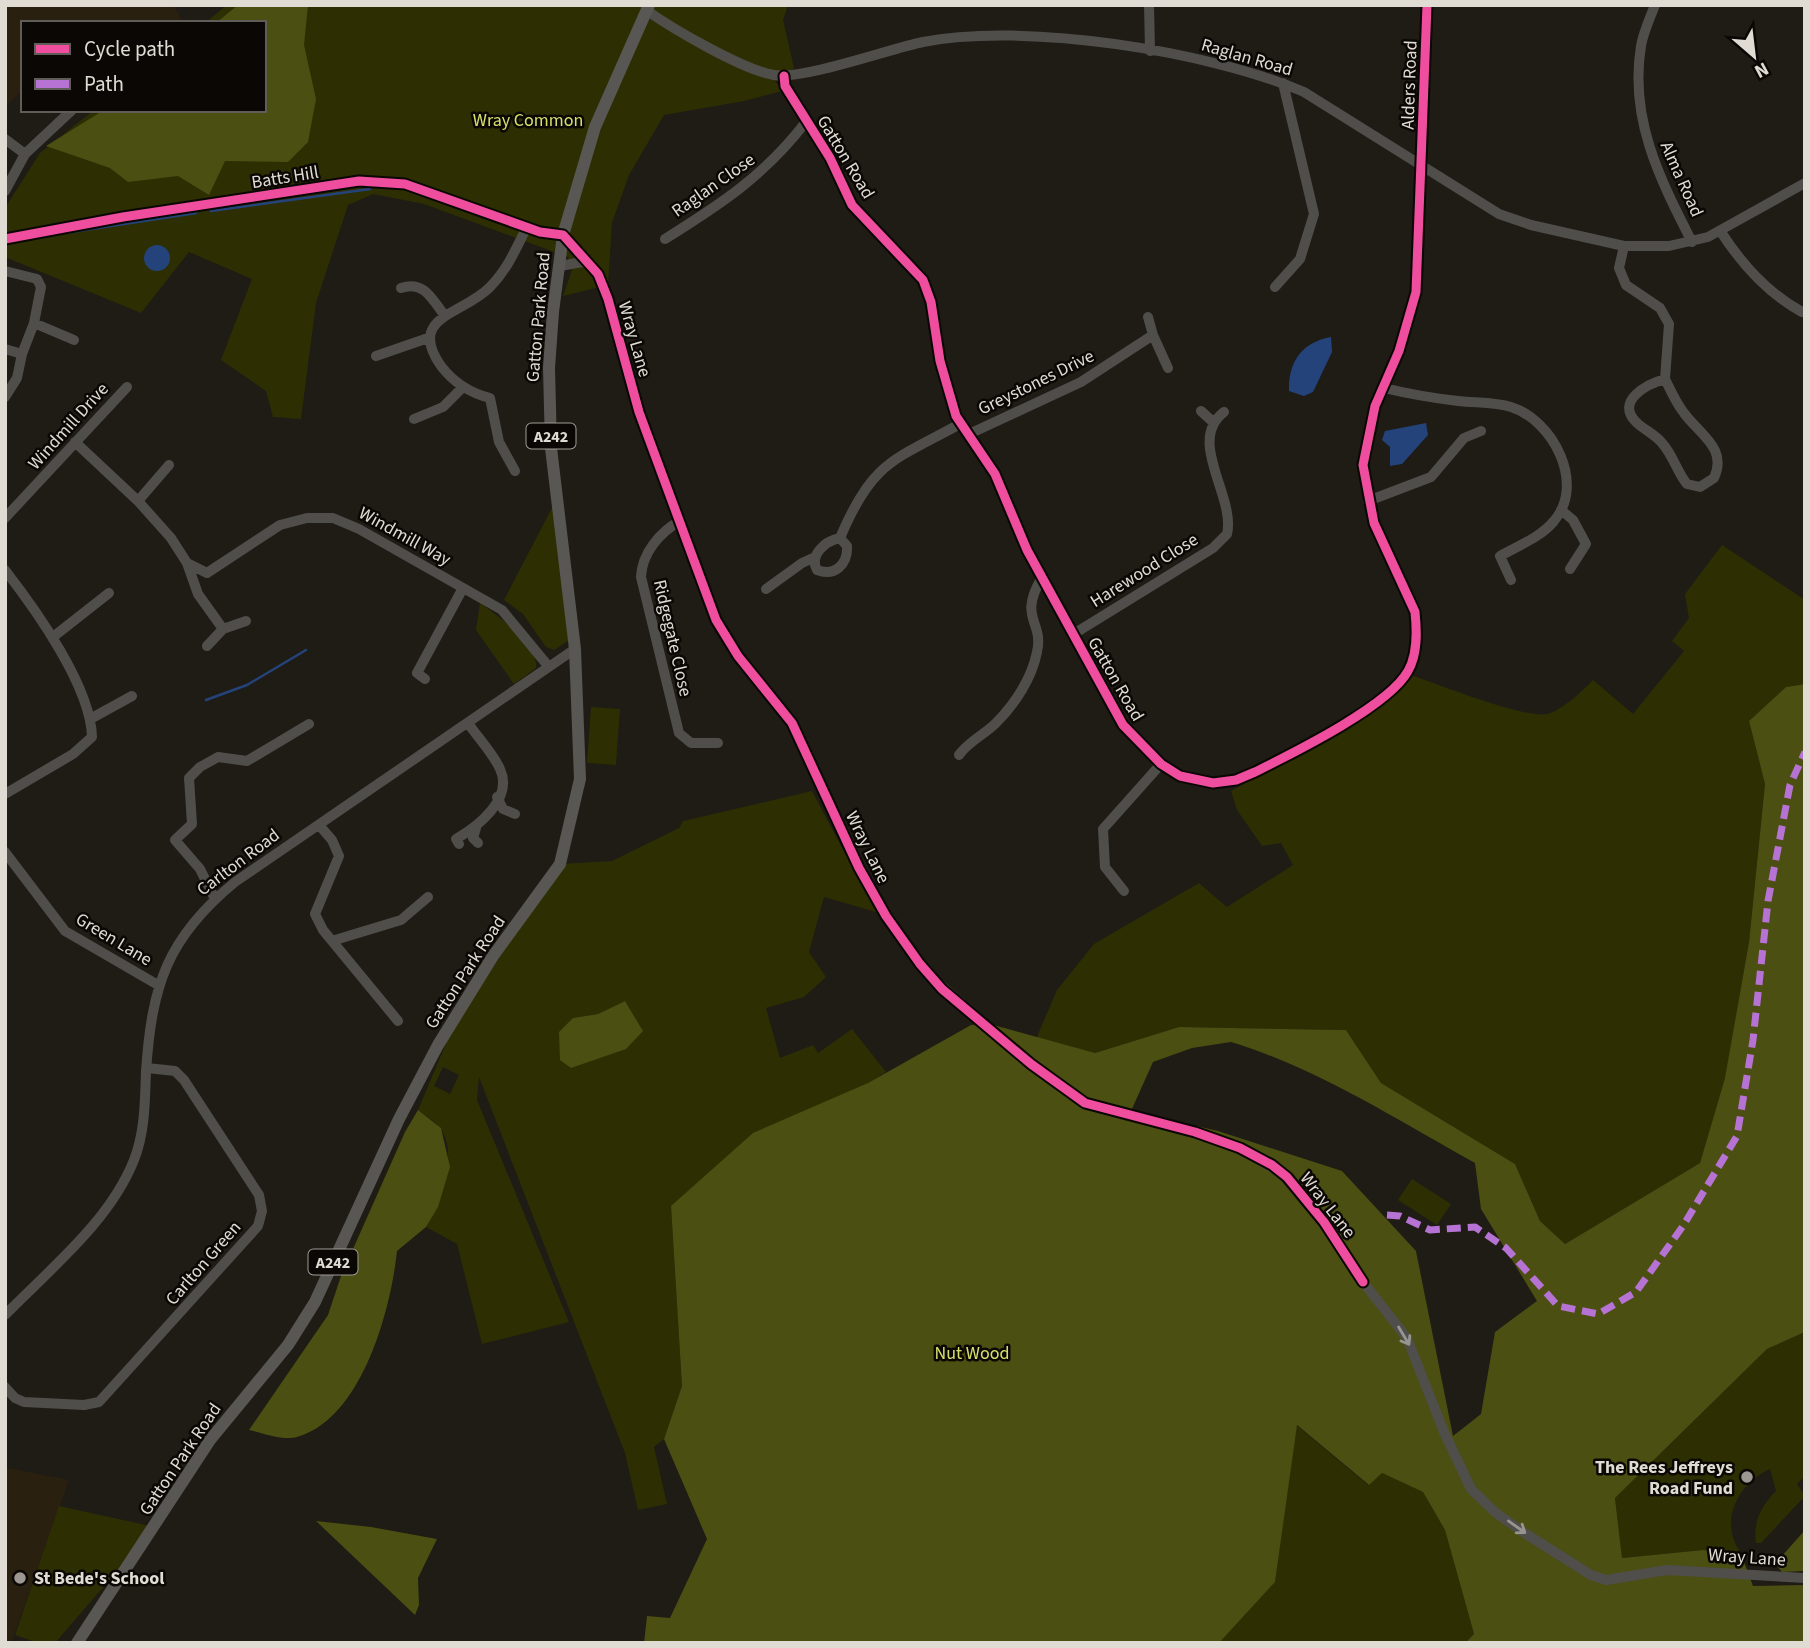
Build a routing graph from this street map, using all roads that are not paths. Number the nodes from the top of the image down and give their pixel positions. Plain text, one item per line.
1 (1149, 5) edge
2 (1427, 5) edge
3 (1655, 5) edge
4 (648, 8) edge
5 (1150, 51) junction
6 (783, 76) junction
7 (1283, 83) junction
8 (70, 112) edge
9 (805, 123) junction
10 (5, 139) edge
11 (25, 154) junction
12 (1422, 165) junction
13 (1805, 183) edge
14 (5, 191) edge
15 (527, 227) junction
16 (1721, 232) junction
17 (563, 235) junction
18 (5, 239) edge
19 (665, 239) dead end
20 (1692, 242) junction
21 (1624, 246) junction
22 (559, 265) junction
23 (592, 265) junction
24 (5, 271) edge
25 (401, 288) dead end
26 (1275, 288) dead end
27 (1802, 312) dead end
28 (445, 316) junction
29 (1148, 317) dead end
30 (34, 323) junction
31 (1153, 335) junction
32 (428, 338) junction
33 (74, 340) dead end
34 (5, 349) edge
35 (22, 354) junction
36 (376, 356) dead end
37 (1168, 368) dead end
38 (1665, 379) junction
39 (127, 387) dead end
40 (463, 387) junction
41 (1384, 388) junction
42 (5, 397) edge
43 (1201, 411) dead end
44 (1224, 411) dead end
45 (414, 419) dead end
46 (1213, 422) junction
47 (960, 424) junction
48 (1480, 431) dead end
49 (967, 435) junction
50 (75, 442) junction
51 (169, 465) dead end
52 (515, 471) dead end
53 (1368, 501) junction
54 (138, 502) junction
55 (1561, 510) junction
56 (5, 518) edge
57 (680, 521) junction
58 (840, 538) junction
59 (813, 558) junction
60 (187, 563) junction
61 (1570, 569) dead end
62 (5, 570) edge
63 (207, 573) junction
64 (1041, 579) junction
65 (1511, 580) dead end
66 (463, 588) junction
67 (766, 589) dead end
68 (109, 593) dead end
69 (198, 594) junction
70 (246, 621) dead end
71 (223, 629) junction
72 (1072, 635) junction
73 (53, 637) junction
74 (207, 646) dead end
75 (575, 649) junction
76 (549, 667) junction
77 (416, 674) dead end
78 (132, 696) dead end
79 (92, 718) junction
80 (468, 723) junction
81 (309, 724) dead end
82 (718, 743) dead end
83 (959, 755) dead end
84 (1161, 764) junction
85 (5, 794) edge
86 (498, 797) junction
87 (515, 814) dead end
88 (319, 825) junction
89 (476, 828) junction
90 (459, 844) dead end
91 (478, 844) dead end
92 (5, 852) edge
93 (1124, 891) dead end
94 (428, 897) dead end
95 (215, 898) junction
96 (335, 940) junction
97 (158, 985) junction
98 (398, 1021) dead end
99 (146, 1068) junction
100 (5, 1315) edge
101 (5, 1387) edge
102 (1805, 1578) edge
103 (77, 1643) edge

1 - 5 street
2 - 12 street, Alders Road
3 - 20 street, Alma Road
4 - 6 street, Raglan Road
4 - 17 main road, A242
5 - 6 street, Raglan Road
5 - 7 street, Raglan Road
6 - 9 street, Gatton Road
7 - 12 street, Raglan Road
7 - 26 street
8 - 11 street
9 - 19 street, Raglan Close
9 - 47 street, Gatton Road
10 - 11 street
11 - 14 street
12 - 21 street, Raglan Road
12 - 41 street, Gatton Road
13 - 16 street, Raglan Road
15 - 17 street, Batts Hill
15 - 18 street, Batts Hill
15 - 28 street
16 - 20 street, Raglan Road
16 - 27 street
17 - 22 main road, Gatton Park Road / A242
17 - 23 street, Wray Lane
20 - 21 street, Raglan Road
21 - 38 street
22 - 23 street
22 - 75 main road, Gatton Park Road / A242
23 - 57 street, Wray Lane
24 - 30 street
25 - 28 street
28 - 32 street
29 - 31 street
30 - 33 street
30 - 35 street
31 - 37 street
31 - 49 street, Greystones Drive
32 - 36 street
32 - 40 street
34 - 35 street
35 - 42 street
38 - 38 street
39 - 50 street, Windmill Drive
40 - 45 street
40 - 52 street
41 - 53 street, Gatton Road
41 - 55 street
43 - 46 street
44 - 46 street
46 - 72 street, Harewood Close
47 - 49 street, Gatton Road
47 - 58 street
48 - 53 street
49 - 64 street, Gatton Road
50 - 54 street
50 - 56 street, Windmill Drive
51 - 54 street
53 - 84 street, Gatton Road
54 - 60 street
55 - 61 street
55 - 65 street
57 - 82 street, Ridgegate Close
57 -> 102 street, Wray Lane
58 - 59 street
58 - 59 street
59 - 67 street
60 - 63 street
60 - 69 street
62 - 73 street
63 - 66 street, Windmill Way
63 - 69 street
64 - 72 street, Gatton Road
64 - 83 street
66 - 76 street, Windmill Way
66 - 77 street
68 - 73 street
69 - 71 street
70 - 71 street
71 - 74 street
72 - 84 street, Gatton Road
73 - 79 street
75 - 76 street, Carlton Road
75 - 103 main road, Gatton Park Road / A242
76 - 80 street, Carlton Road
78 - 79 street
79 - 85 street
80 - 86 street
80 - 88 street, Carlton Road
81 - 95 street
84 - 93 street
86 - 87 street
86 - 89 street
88 - 95 street, Carlton Road
88 - 96 street
89 - 90 street
89 - 91 street
92 - 97 street, Green Lane
94 - 96 street
95 - 97 street, Carlton Road
96 - 98 street
97 - 99 street, Carlton Road
99 - 100 street, Carlton Road
99 - 101 street, Carlton Green

